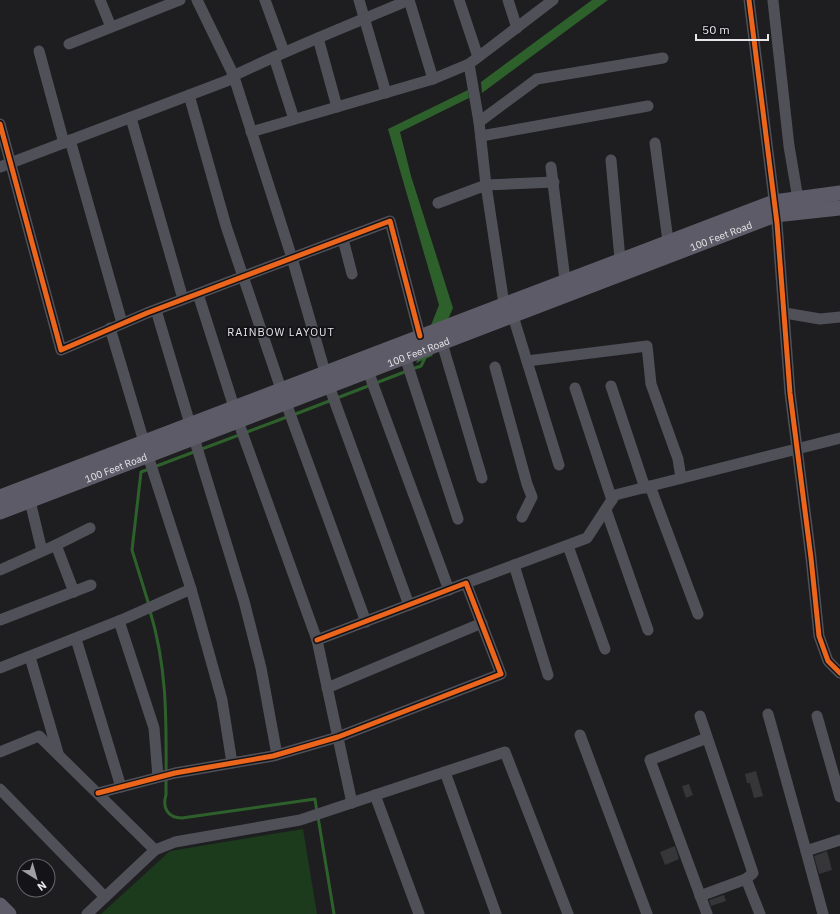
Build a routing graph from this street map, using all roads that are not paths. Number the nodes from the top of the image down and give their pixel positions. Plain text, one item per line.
1 (100, 0) edge
2 (180, 0) edge
3 (197, 0) edge
4 (265, 0) edge
5 (359, 0) edge
6 (459, 0) edge
7 (508, 0) edge
8 (749, 0) edge
9 (551, 1) edge
10 (773, 1) dead end
11 (364, 19) junction
12 (111, 28) junction
13 (516, 28) junction
14 (318, 38) junction
15 (69, 44) dead end
16 (39, 51) dead end
17 (279, 54) junction
18 (478, 57) junction
19 (663, 58) dead end
20 (469, 64) junction
21 (233, 76) junction
22 (433, 79) junction
23 (386, 93) junction
24 (189, 95) junction
25 (648, 106) dead end
26 (337, 107) junction
27 (131, 118) junction
28 (294, 119) junction
29 (479, 122) junction
30 (0, 124) edge
31 (251, 132) junction
32 (481, 136) junction
33 (67, 142) junction
34 (655, 143) dead end
35 (611, 160) dead end
36 (5, 165) edge
37 (551, 167) dead end
38 (554, 182) junction
39 (486, 185) junction
40 (840, 193) edge
41 (798, 199) junction
42 (438, 203) dead end
43 (775, 208) junction
44 (840, 209) edge
45 (343, 239) junction
46 (668, 241) junction
47 (292, 258) junction
48 (620, 259) junction
49 (352, 274) dead end
50 (244, 277) junction
51 (565, 280) junction
52 (198, 294) junction
53 (183, 299) junction
54 (504, 304) junction
55 (156, 310) junction
56 (785, 313) junction
57 (513, 316) junction
58 (840, 317) edge
59 (122, 323) junction
60 (467, 326) junction
61 (110, 328) junction
62 (420, 336) junction
63 (442, 343) junction
64 (402, 350) junction
65 (527, 361) junction
66 (495, 368) dead end
67 (368, 371) junction
68 (327, 379) junction
69 (611, 386) dead end
70 (575, 388) dead end
71 (284, 396) junction
72 (236, 414) junction
73 (192, 431) junction
74 (840, 438) edge
75 (798, 448) junction
76 (146, 449) junction
77 (559, 465) dead end
78 (482, 478) dead end
79 (681, 478) junction
80 (647, 487) junction
81 (0, 497) edge
82 (612, 500) junction
83 (30, 501) junction
84 (606, 510) junction
85 (0, 512) edge
86 (522, 517) dead end
87 (458, 519) dead end
88 (90, 528) dead end
89 (56, 545) junction
90 (568, 546) junction
91 (42, 551) junction
92 (514, 566) junction
93 (0, 570) edge
94 (466, 583) junction
95 (92, 585) dead end
96 (191, 589) junction
97 (449, 590) junction
98 (74, 592) junction
99 (409, 605) junction
100 (698, 614) dead end
101 (0, 620) edge
102 (119, 621) junction
103 (366, 622) junction
104 (482, 623) junction
105 (648, 630) dead end
106 (76, 638) junction
107 (317, 640) junction
108 (605, 649) dead end
109 (30, 657) junction
110 (0, 668) edge
111 (840, 673) edge
112 (548, 675) dead end
113 (327, 688) junction
114 (768, 714) dead end
115 (700, 716) dead end
116 (817, 716) dead end
117 (580, 735) dead end
118 (338, 737) junction
119 (707, 738) junction
120 (1, 749) edge
121 (59, 755) junction
122 (277, 755) junction
123 (232, 763) junction
124 (445, 772) junction
125 (158, 777) junction
126 (121, 787) junction
127 (0, 789) edge
128 (98, 794) junction
129 (374, 795) junction
130 (840, 797) edge
131 (352, 802) junction
132 (840, 840) edge
133 (155, 850) junction
134 (806, 851) junction
135 (746, 879) junction
136 (700, 896) junction
137 (106, 897) junction
138 (0, 905) edge
139 (9, 914) edge
140 (87, 914) edge
141 (419, 914) edge
142 (496, 914) edge
143 (568, 914) edge
144 (646, 914) edge
145 (707, 914) edge
146 (760, 914) edge
147 (823, 914) edge

1 - 12 street
2 - 12 street
3 - 21 street
4 - 17 street
5 - 11 street
6 - 18 street
7 - 13 street
8 - 43 street
9 - 13 street
10 - 41 street
11 - 14 street
11 - 22 street
11 - 23 street
12 - 15 street
13 - 18 street
14 - 17 street
14 - 26 street
16 - 33 street
17 - 21 street
17 - 28 street
18 - 20 street
19 - 29 street
20 - 22 street
20 - 29 street
21 - 24 street
21 - 31 street
22 - 23 street
23 - 26 street
24 - 27 street
24 - 50 street
25 - 32 street
26 - 28 street
27 - 33 street
27 - 53 street
28 - 31 street
29 - 32 street
30 - 36 street
31 - 47 street
32 - 39 street
33 - 36 street
33 - 59 street
34 - 46 street
35 - 48 street
36 - 61 street
37 - 38 street
38 - 39 street
38 - 51 street
39 - 42 street
39 - 54 street
40 - 41 main road, 100 Feet Road
41 - 43 main road, 100 Feet Road
43 - 44 main road, 100 Feet Road
43 - 46 main road, 100 Feet Road
43 - 56 street
43 - 57 main road, 100 Feet Road
45 - 47 street
45 - 49 street
45 - 62 street
46 - 48 main road, 100 Feet Road
47 - 50 street
47 - 68 street
48 - 51 main road, 100 Feet Road
50 - 52 street
50 - 71 street
51 - 54 main road, 100 Feet Road
52 - 53 street
52 - 72 street
53 - 55 street
54 - 60 main road, 100 Feet Road
55 - 59 street
55 - 73 street
56 - 58 street
56 - 75 street
57 - 60 main road, 100 Feet Road
57 - 65 street
59 - 61 street
60 - 62 main road, 100 Feet Road
60 - 63 main road, 100 Feet Road
61 - 76 street
62 - 64 main road, 100 Feet Road
63 - 64 main road, 100 Feet Road
63 - 78 street
64 - 67 main road, 100 Feet Road
64 - 68 main road, 100 Feet Road
64 - 87 street
65 - 77 street
65 - 79 street
66 - 86 street
67 - 68 main road, 100 Feet Road
67 - 97 street
68 - 71 main road, 100 Feet Road
68 - 99 street
69 - 80 street
70 - 82 street
71 - 72 main road, 100 Feet Road
71 - 103 street
72 - 73 main road, 100 Feet Road
72 - 107 street
73 - 76 main road, 100 Feet Road
73 - 122 street
74 - 75 street
75 - 79 street
75 - 111 street
76 - 81 main road, 100 Feet Road
76 - 83 main road, 100 Feet Road
76 - 96 street
79 - 80 street
80 - 82 street
80 - 100 street
82 - 84 street
83 - 85 main road, 100 Feet Road
83 - 91 street
84 - 90 street
84 - 105 street
88 - 89 street
89 - 91 street
89 - 98 street
90 - 92 street
90 - 108 street
91 - 93 street
92 - 94 street
92 - 112 street
94 - 97 street
94 - 104 street
95 - 98 street
96 - 102 street
96 - 123 street
97 - 99 street
98 - 101 street
99 - 103 street
102 - 106 street
102 - 125 street
103 - 107 street
104 - 113 street
104 - 118 street
106 - 109 street
106 - 126 street
107 - 113 street
109 - 110 street
109 - 121 street
113 - 118 street
114 - 134 street
115 - 119 street
116 - 130 street
117 - 144 street
118 - 122 street
118 - 131 street
119 - 135 street
119 - 136 street
120 - 121 street
121 - 128 street
122 - 123 street
123 - 125 street
124 - 129 street
124 - 142 street
124 - 143 street
125 - 126 street
126 - 128 street
127 - 137 street
128 - 133 street
129 - 131 street
129 - 141 street
131 - 133 street
132 - 134 street
133 - 137 street
134 - 147 street
135 - 136 street
135 - 146 street
136 - 145 street
137 - 140 street
138 - 139 main road

